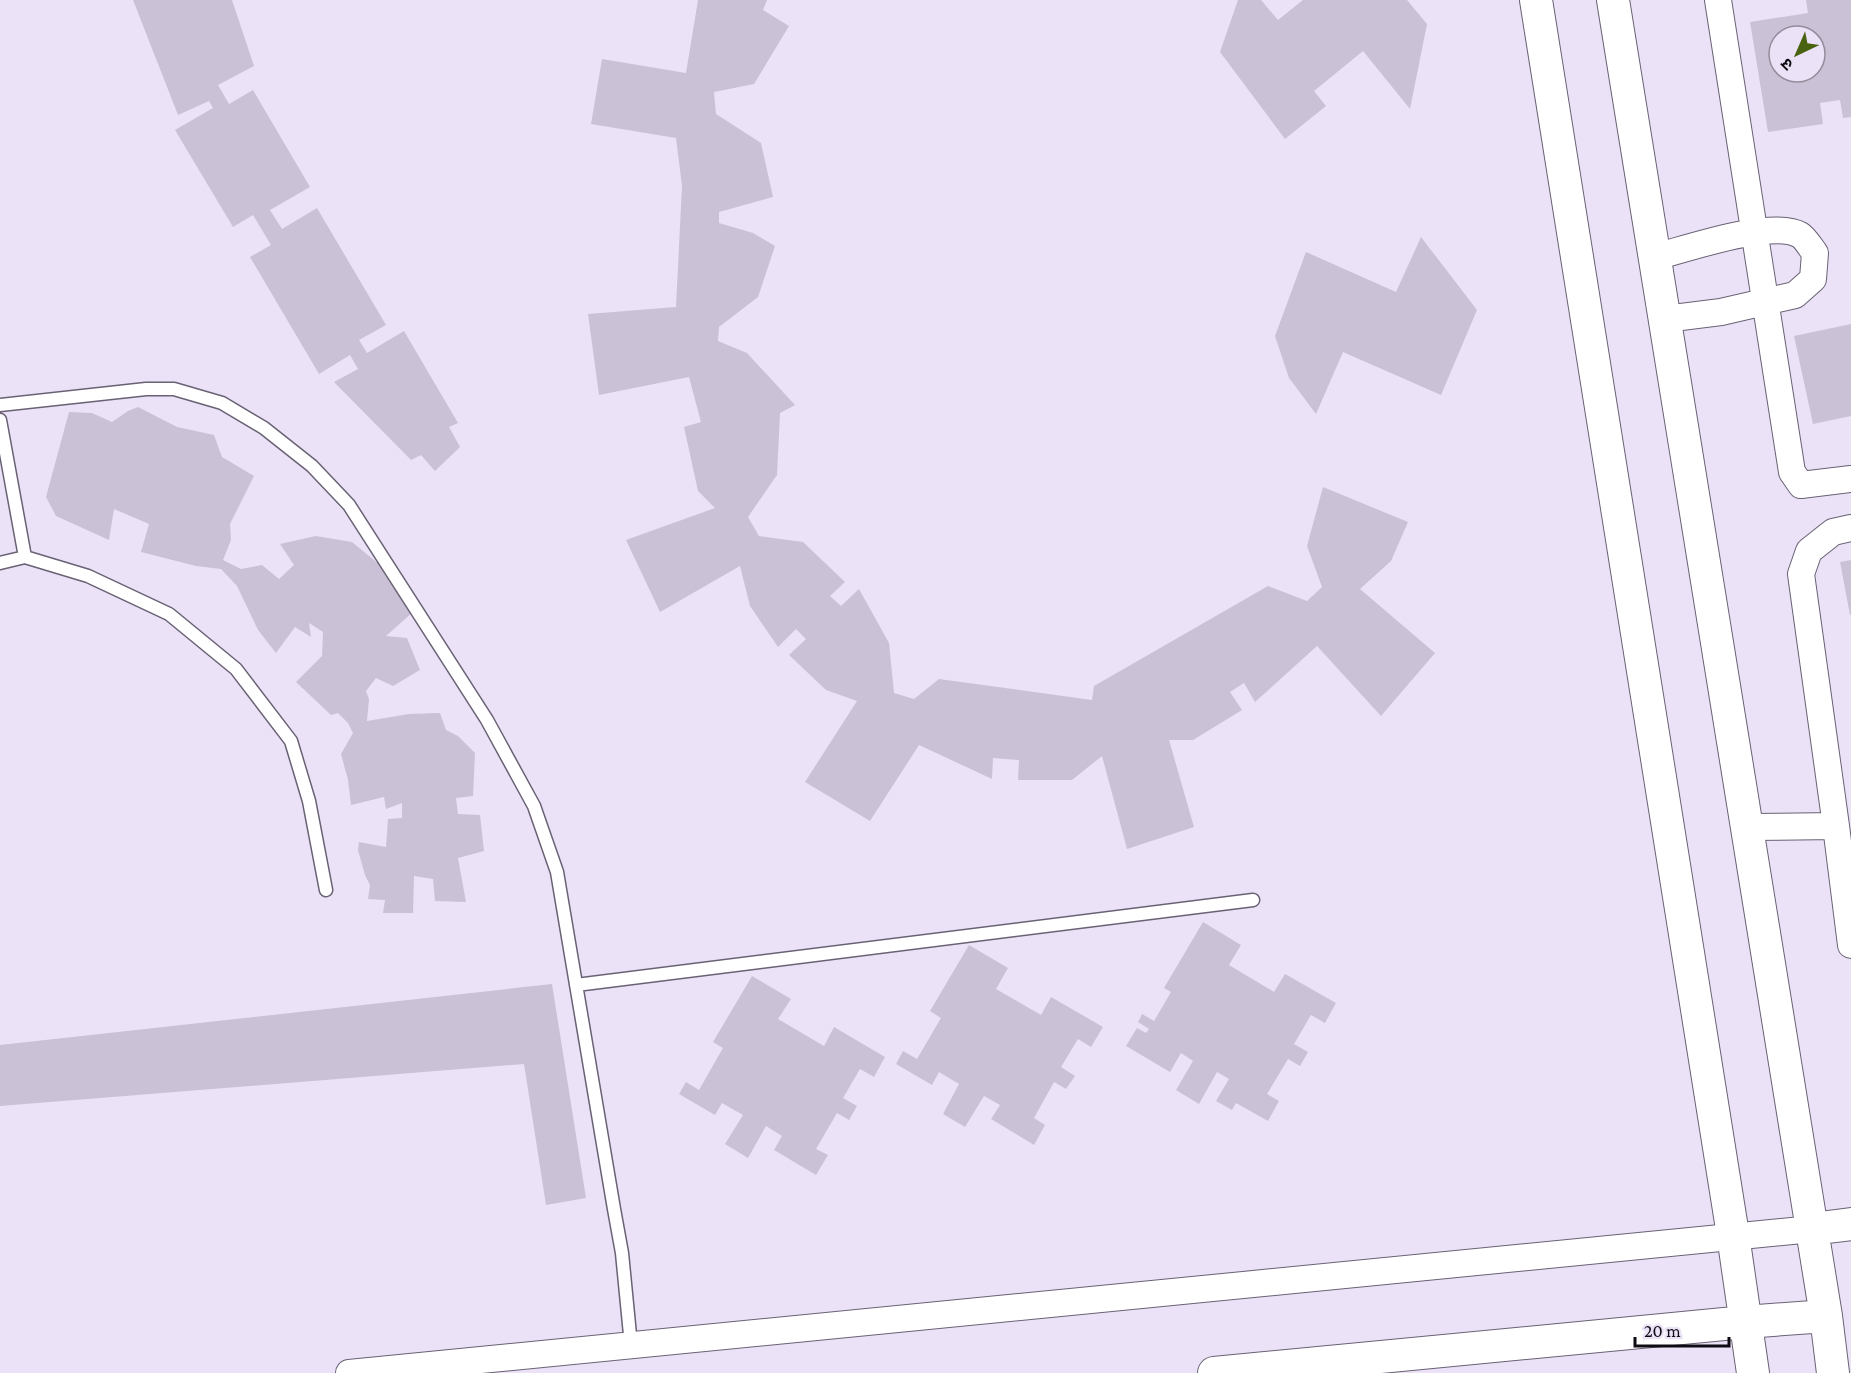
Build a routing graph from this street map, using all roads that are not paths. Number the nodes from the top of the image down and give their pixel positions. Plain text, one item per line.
1 (1536, 0) edge
2 (1613, 0) edge
3 (1718, 0) edge
4 (1754, 231) junction
5 (1655, 257) junction
6 (1766, 302) junction
7 (1665, 319) junction
8 (0, 405) edge
9 (0, 420) edge
10 (1851, 479) edge
11 (1851, 528) edge
12 (25, 557) junction
13 (0, 563) edge
14 (1836, 826) junction
15 (1747, 827) junction
16 (326, 890) dead end
17 (1253, 900) dead end
18 (1851, 945) edge
19 (576, 985) junction
20 (1851, 1224) edge
21 (1812, 1228) junction
22 (1733, 1236) junction
23 (1826, 1316) junction
24 (1745, 1322) junction
25 (631, 1345) junction
26 (349, 1373) edge
27 (1214, 1373) edge
28 (1753, 1373) edge
29 (1833, 1373) edge

1 - 22 street
2 - 5 street
3 - 4 street
4 - 5 street
4 - 6 street
4 - 6 street
5 - 7 street
6 - 7 street
6 - 10 street
7 - 15 street
8 - 19 lane
9 - 12 lane
11 - 14 street
12 - 13 lane
12 - 16 lane
14 - 15 street
14 - 18 street
15 - 21 street
17 - 19 lane
19 - 25 lane
20 - 21 street
21 - 22 street
21 - 23 street
22 - 24 street
22 - 25 street
23 - 24 street
23 - 29 street
24 - 27 street
24 - 28 street
25 - 26 street

